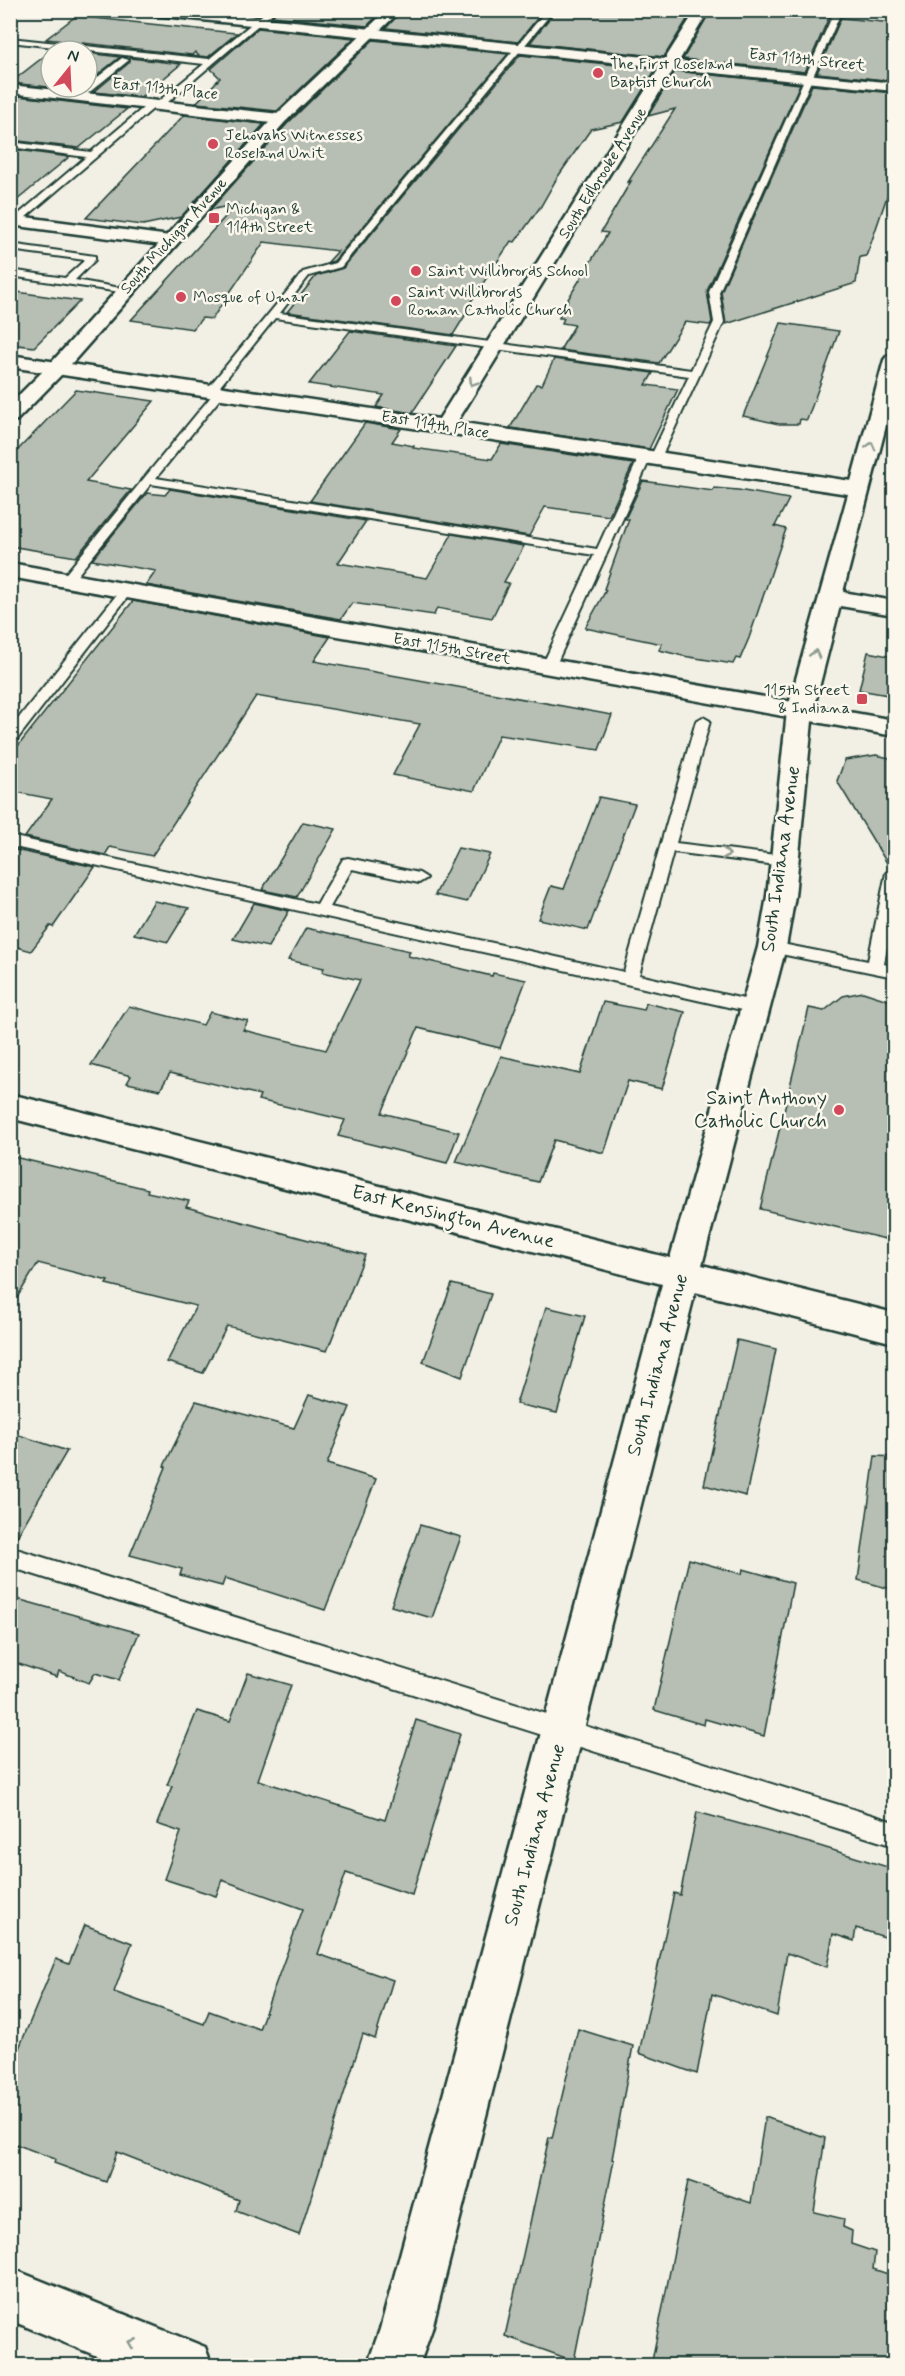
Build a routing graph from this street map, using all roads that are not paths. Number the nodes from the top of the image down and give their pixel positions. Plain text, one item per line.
1 (143, 10) edge
2 (273, 10) edge
3 (395, 10) edge
4 (550, 10) edge
5 (703, 10) edge
6 (839, 10) edge
7 (258, 22) junction
8 (370, 34) junction
9 (10, 40) edge
10 (519, 49) junction
11 (125, 60) dead end
12 (211, 62) junction
13 (670, 64) junction
14 (808, 78) junction
15 (99, 80) edge
16 (894, 87) edge
17 (10, 89) edge
18 (39, 92) edge
19 (97, 99) edge
20 (155, 105) junction
21 (280, 119) junction
22 (10, 144) edge
23 (93, 154) junction
24 (18, 224) edge
25 (170, 241) junction
26 (10, 247) edge
27 (10, 273) edge
28 (68, 281) junction
29 (127, 290) junction
30 (272, 315) junction
31 (496, 346) junction
32 (894, 360) edge
33 (10, 361) edge
34 (57, 368) junction
35 (696, 374) junction
36 (215, 392) junction
37 (11, 416) edge
38 (444, 426) junction
39 (651, 458) junction
40 (149, 480) junction
41 (860, 489) junction
42 (601, 553) junction
43 (10, 570) edge
44 (67, 580) junction
45 (126, 591) junction
46 (831, 597) junction
47 (894, 608) edge
48 (549, 666) junction
49 (800, 711) junction
50 (703, 721) dead end
51 (894, 728) edge
52 (10, 739) edge
53 (10, 841) edge
54 (669, 847) junction
55 (784, 861) junction
56 (894, 873) edge
57 (419, 878) dead end
58 (321, 910) junction
59 (772, 947) junction
60 (875, 968) junction
61 (894, 972) edge
62 (630, 979) junction
63 (755, 1006) junction
64 (10, 1106) edge
65 (682, 1275) junction
66 (894, 1328) edge
67 (10, 1557) edge
68 (562, 1729) junction
69 (894, 1834) edge
70 (10, 2294) edge
71 (186, 2366) edge
72 (393, 2366) edge

1 - 7 street, East 113th Street
2 - 7 lane
3 - 8 street, South Michigan Avenue
4 - 10 lane
5 - 13 street, South Edbrooke Avenue
6 - 14 lane
7 - 8 street, East 113th Street
7 - 12 lane
8 - 10 street, East 113th Street
8 - 21 street, South Michigan Avenue
9 - 12 lane
10 - 13 street, East 113th Street
10 - 30 lane
11 - 15 lane
12 - 20 lane
13 - 14 street, East 113th Street
13 - 31 street, South Edbrooke Avenue
14 - 16 street, East 113th Street
14 - 35 lane
17 - 18 street, East 113th Place
19 - 20 street, East 113th Place
20 - 21 street, East 113th Place
20 - 23 lane
21 - 25 street, South Michigan Avenue
22 - 23 lane
23 - 24 lane
24 - 25 street
25 - 29 street, South Michigan Avenue
26 - 28 lane
27 - 28 lane
28 - 29 lane
29 - 34 street, South Michigan Avenue
30 - 31 lane
30 - 36 lane
31 - 35 lane
31 -> 38 street, South Edbrooke Avenue
41 -> 32 street, South Indiana Avenue
33 - 34 street, East 114th Place
34 - 36 street, East 114th Place
34 - 37 street, South Michigan Avenue
35 - 39 lane
36 - 38 street, East 114th Place
36 - 40 lane
38 - 39 street, East 114th Place
39 - 41 street, East 114th Place
39 - 42 lane
40 - 42 lane
40 - 44 lane
41 - 46 street, South Indiana Avenue
42 - 48 lane
43 - 44 street, East 115th Street
44 - 45 street, East 115th Street
45 - 48 street, East 115th Street
45 - 52 lane
46 - 47 street
49 -> 46 street, South Indiana Avenue
48 - 49 street, East 115th Street
49 - 51 street, East 115th Street
49 - 55 street, South Indiana Avenue
50 - 54 lane
53 - 58 lane
54 -> 55 lane
54 - 62 lane
55 - 59 street, South Indiana Avenue
56 - 60 lane
57 - 58 lane
58 - 62 lane
59 - 60 lane
59 - 63 street, South Indiana Avenue
60 - 61 lane
62 - 63 lane
63 - 65 street, South Indiana Avenue
64 - 65 street, East Kensington Avenue
65 - 66 street, East Kensington Avenue
65 - 68 street, South Indiana Avenue
67 - 68 lane
68 - 69 lane
68 - 72 street, South Indiana Avenue
71 -> 70 street

